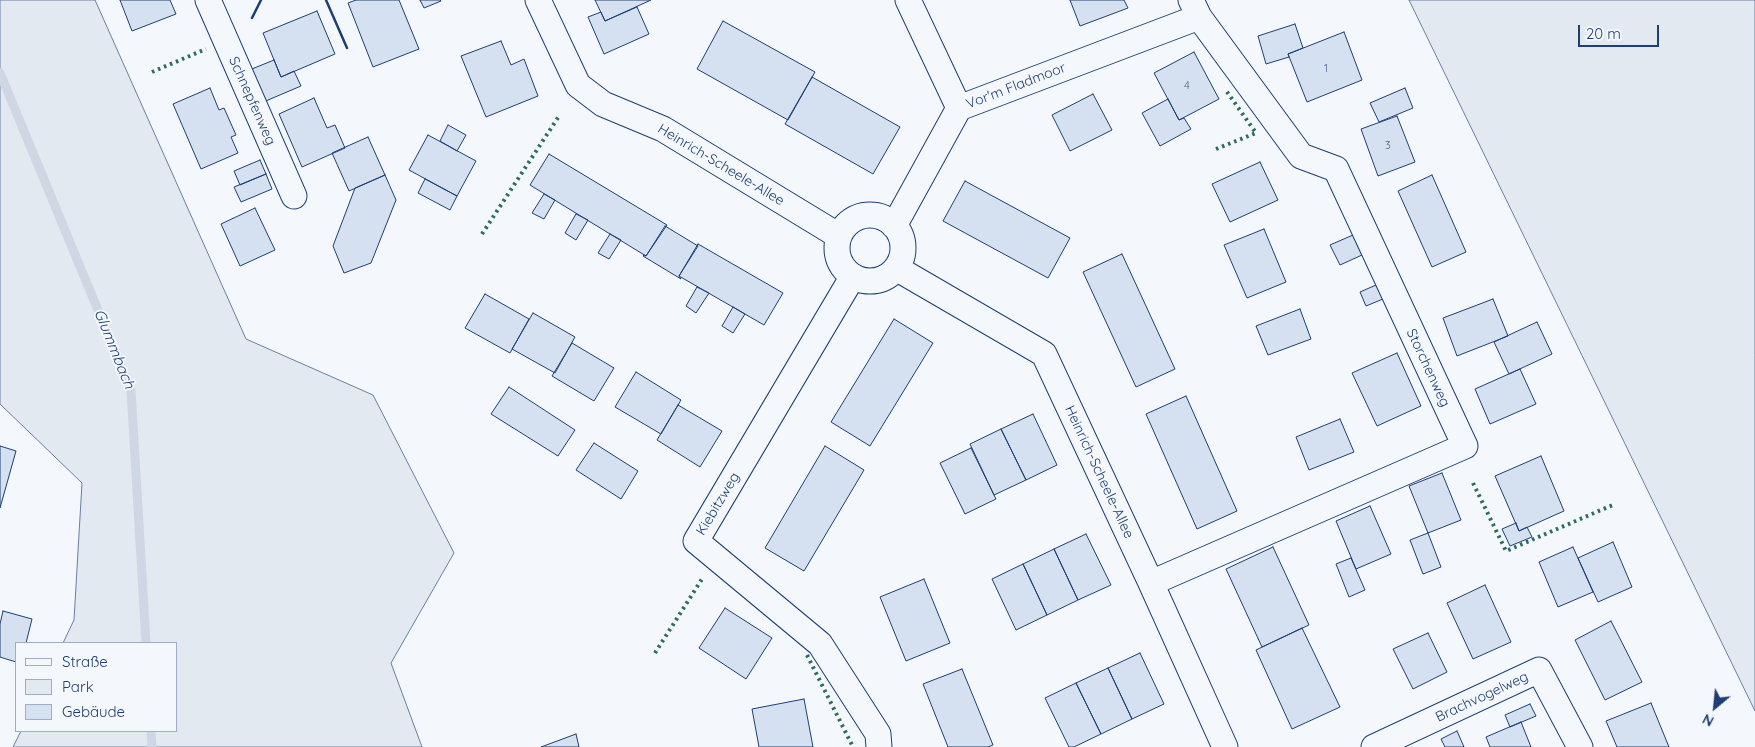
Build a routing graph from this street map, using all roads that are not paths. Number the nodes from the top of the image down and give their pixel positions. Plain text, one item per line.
1 (538, 0) edge
2 (908, 0) edge
3 (215, 2) edge
4 (1195, 8) edge
5 (959, 108) junction
6 (294, 196) dead end
7 (894, 226) junction
8 (839, 236) junction
9 (896, 268) junction
10 (853, 276) junction
11 (1151, 583) junction
12 (879, 747) edge
13 (1225, 747) edge
14 (1374, 747) edge
15 (1580, 747) edge

1 - 8 street, Heinrich-Scheele-Allee
2 - 5 street
3 - 6 street, Schnepfenweg
4 - 5 street, Vor'm Fladmoor
4 - 11 street, Storchenweg
5 - 7 street, Vor'm Fladmoor
7 - 8 street
7 - 9 street
8 - 10 street
9 - 10 street
9 - 11 street, Heinrich-Scheele-Allee
10 - 12 street, Kiebitzweg
11 - 13 street, Heinrich-Scheele-Allee
14 - 15 street, Brachvogelweg

